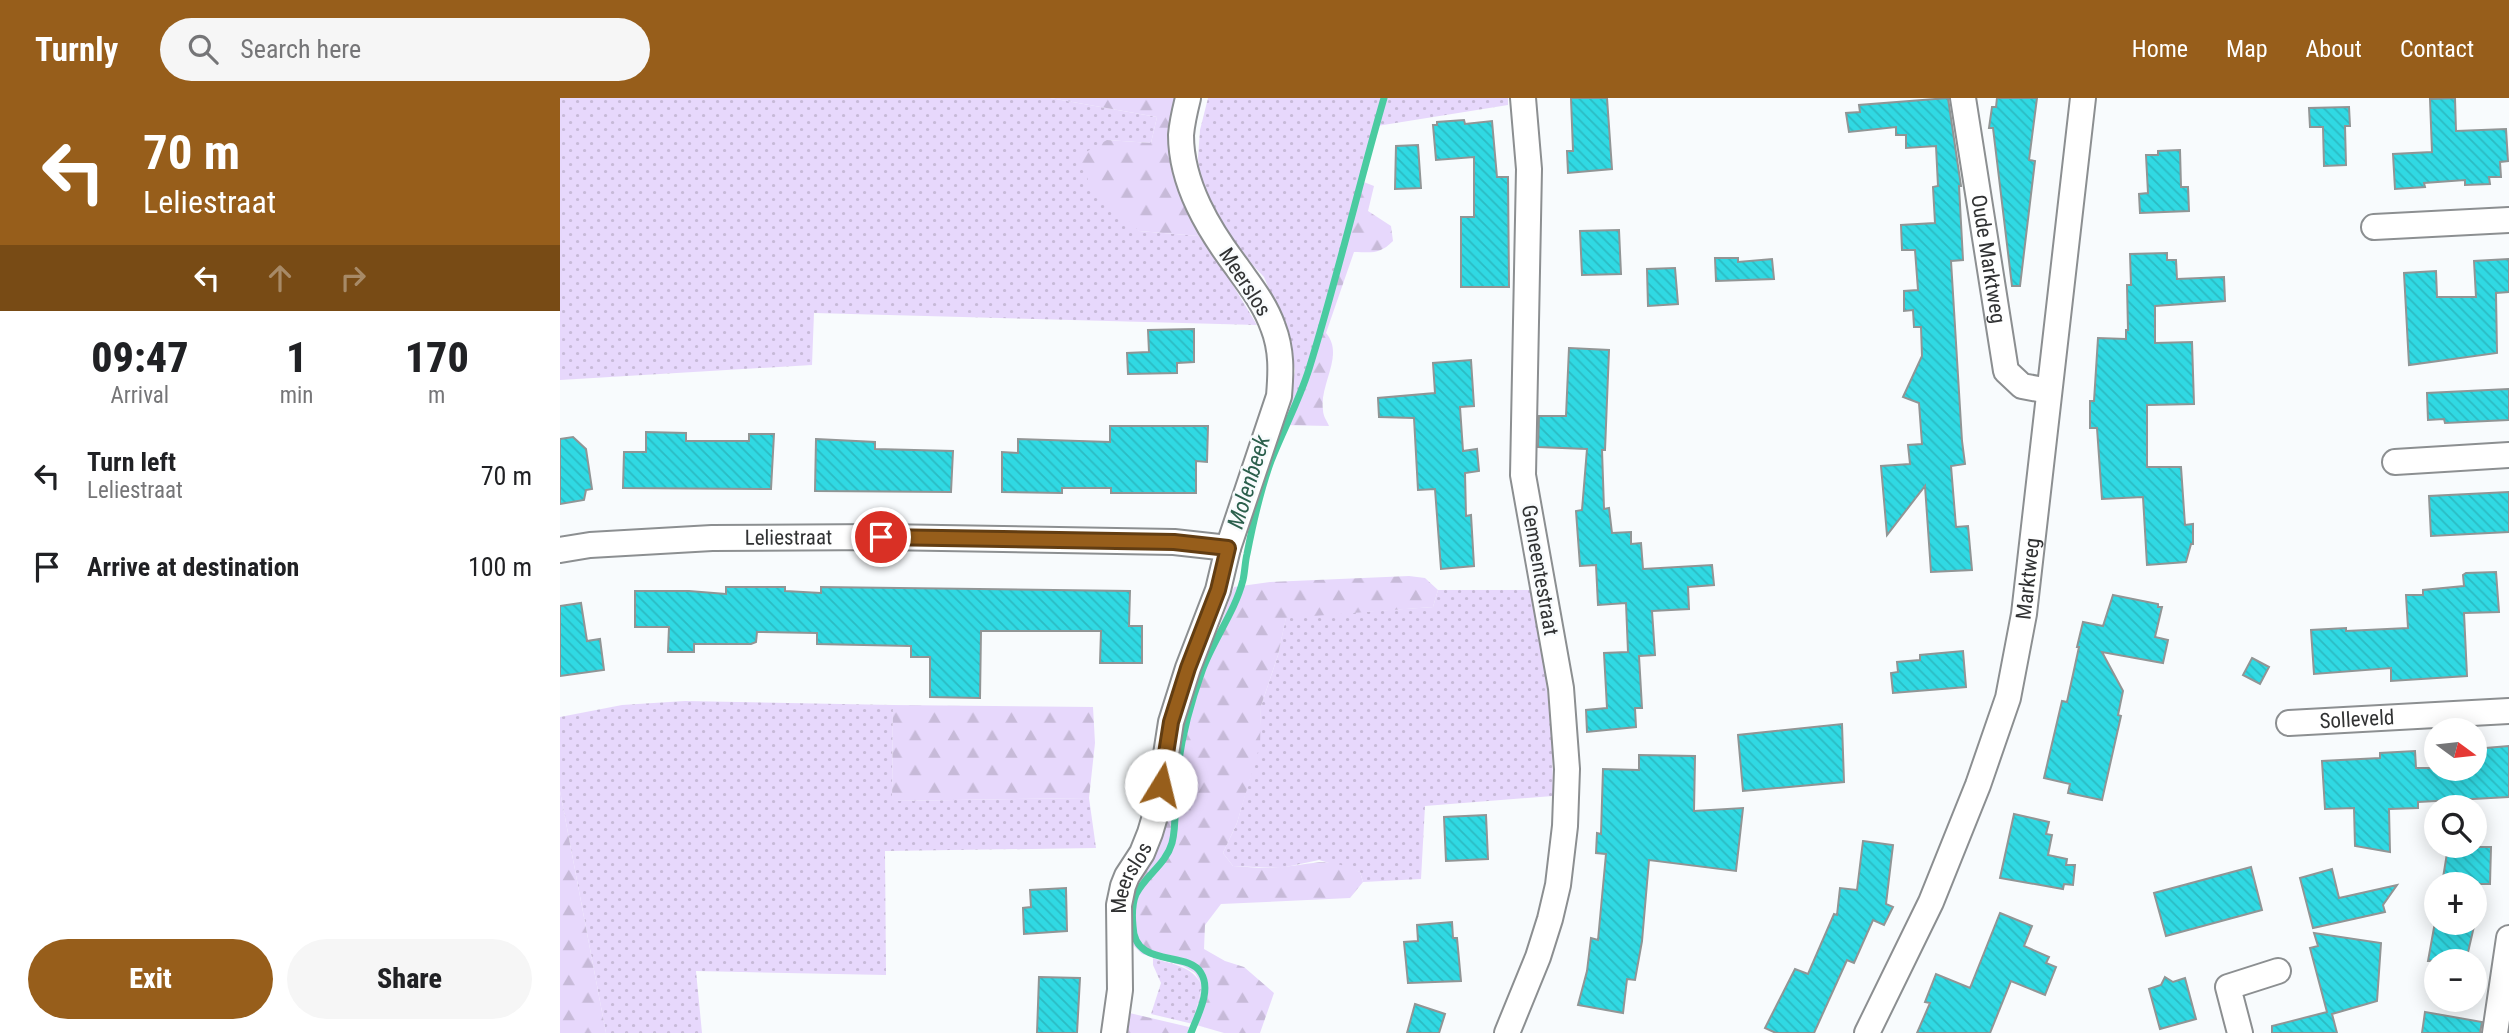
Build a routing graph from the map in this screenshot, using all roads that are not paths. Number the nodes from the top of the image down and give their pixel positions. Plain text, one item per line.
1 (1188, 98) edge
2 (1523, 98) edge
3 (1963, 98) edge
4 (2083, 98) edge
5 (2509, 220) edge
6 (2374, 227) dead end
7 (2049, 391) junction
8 (2509, 455) edge
9 (2395, 462) dead end
10 (1228, 548) junction
11 (560, 550) edge
12 (2509, 711) edge
13 (2289, 723) dead end
14 (2509, 938) edge
15 (2278, 971) dead end
16 (1114, 1033) edge
17 (1507, 1033) edge
18 (1867, 1033) edge
19 (2240, 1033) edge
20 (2495, 1033) edge

1 - 10 street, Meerslos
2 - 17 street, Gemeentestraat
3 - 7 street, Oude Marktweg
4 - 7 street, Marktweg
5 - 6 street
7 - 18 street, Marktweg
8 - 9 street
10 - 11 street, Leliestraat
10 - 16 street, Meerslos
12 - 13 street, Solleveld
14 - 20 street
15 - 19 street

